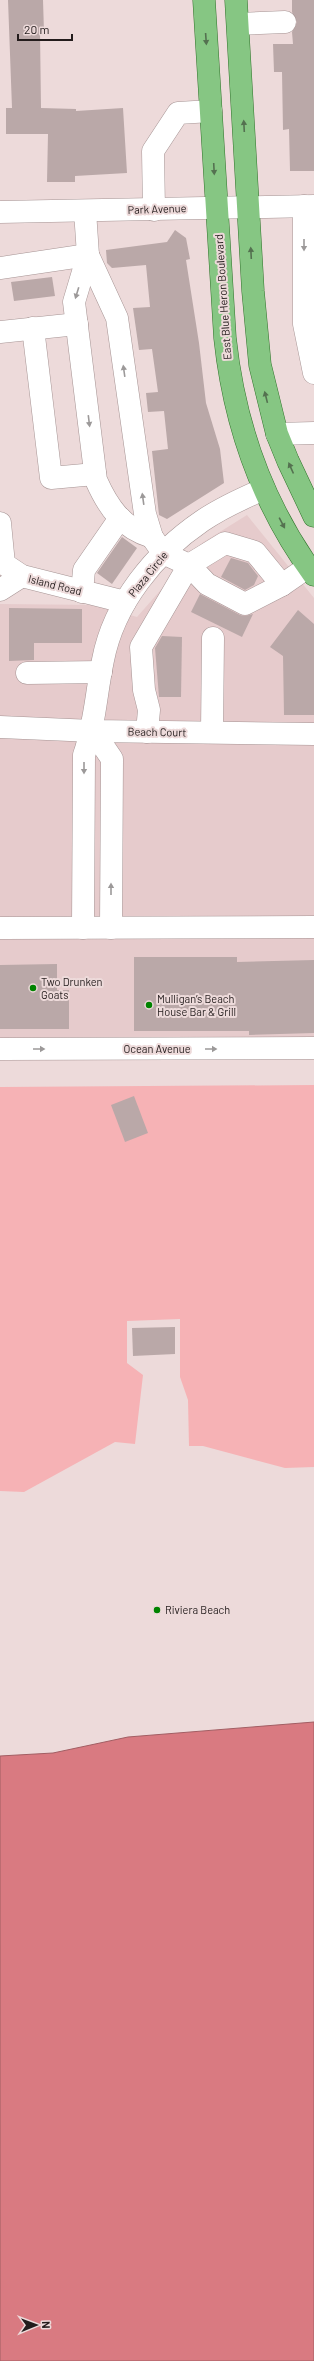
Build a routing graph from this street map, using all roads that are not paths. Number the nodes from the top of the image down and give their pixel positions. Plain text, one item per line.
1 (204, 0) edge
2 (236, 0) edge
3 (285, 22) dead end
4 (238, 24) junction
5 (211, 111) junction
6 (309, 206) edge
7 (217, 207) junction
8 (248, 207) junction
9 (154, 210) junction
10 (85, 211) junction
11 (0, 212) edge
12 (88, 255) junction
13 (0, 268) edge
14 (77, 324) junction
15 (33, 328) junction
16 (0, 332) edge
17 (314, 373) edge
18 (236, 408) junction
19 (314, 433) edge
20 (277, 434) junction
21 (95, 474) junction
22 (264, 489) junction
23 (314, 517) edge
24 (120, 518) junction
25 (0, 523) edge
26 (158, 545) junction
27 (189, 565) junction
28 (311, 571) edge
29 (22, 576) junction
30 (282, 585) junction
31 (0, 590) edge
32 (82, 592) junction
33 (121, 612) junction
34 (147, 636) junction
35 (213, 638) dead end
36 (101, 672) junction
37 (27, 673) dead end
38 (0, 727) edge
39 (93, 731) junction
40 (147, 732) junction
41 (212, 732) junction
42 (314, 734) edge
43 (314, 927) edge
44 (0, 928) edge
45 (83, 928) junction
46 (111, 928) junction
47 (314, 1048) edge
48 (0, 1049) edge

1 -> 5 main road, East Blue Heron Boulevard
2 - 4 main road
3 - 4 street
8 -> 4 main road
5 -> 7 main road, East Blue Heron Boulevard
5 - 9 street
6 - 8 street, Park Avenue
6 -> 17 street
7 - 8 street, Park Avenue
7 - 9 street, Park Avenue
7 - 18 main road, East Blue Heron Boulevard
20 -> 8 main road
9 - 10 street, Park Avenue
10 - 11 street, Park Avenue
10 - 12 street
12 - 13 street
12 -> 14 street
26 -> 12 street
14 - 15 street
14 -> 21 street
15 - 16 street
15 - 21 street
18 - 20 main road
18 - 22 main road, East Blue Heron Boulevard
19 - 20 street
23 -> 20 main road
21 - 24 street
22 - 23 main road
22 - 26 street, Plaza Circle
22 -> 28 main road, East Blue Heron Boulevard
24 - 26 street
24 - 32 street
25 - 29 street, Island Road
26 - 27 street
26 - 33 street, Plaza Circle
27 - 30 street
27 - 30 street
27 - 34 street
28 - 30 street
29 - 31 street
29 - 32 street, Island Road
32 - 33 street, Island Road
33 - 34 street, Island Road
33 - 36 street, Plaza Circle
34 - 40 street
35 - 41 street
36 - 37 street
36 - 39 street, Plaza Circle
38 - 39 street, Beach Court
39 - 40 street, Beach Court
39 -> 45 street, Plaza Circle
46 -> 39 street
40 - 41 street, Beach Court
41 - 42 street, Beach Court
43 - 46 street
44 - 45 street
45 - 46 street
48 -> 47 street, Ocean Avenue

